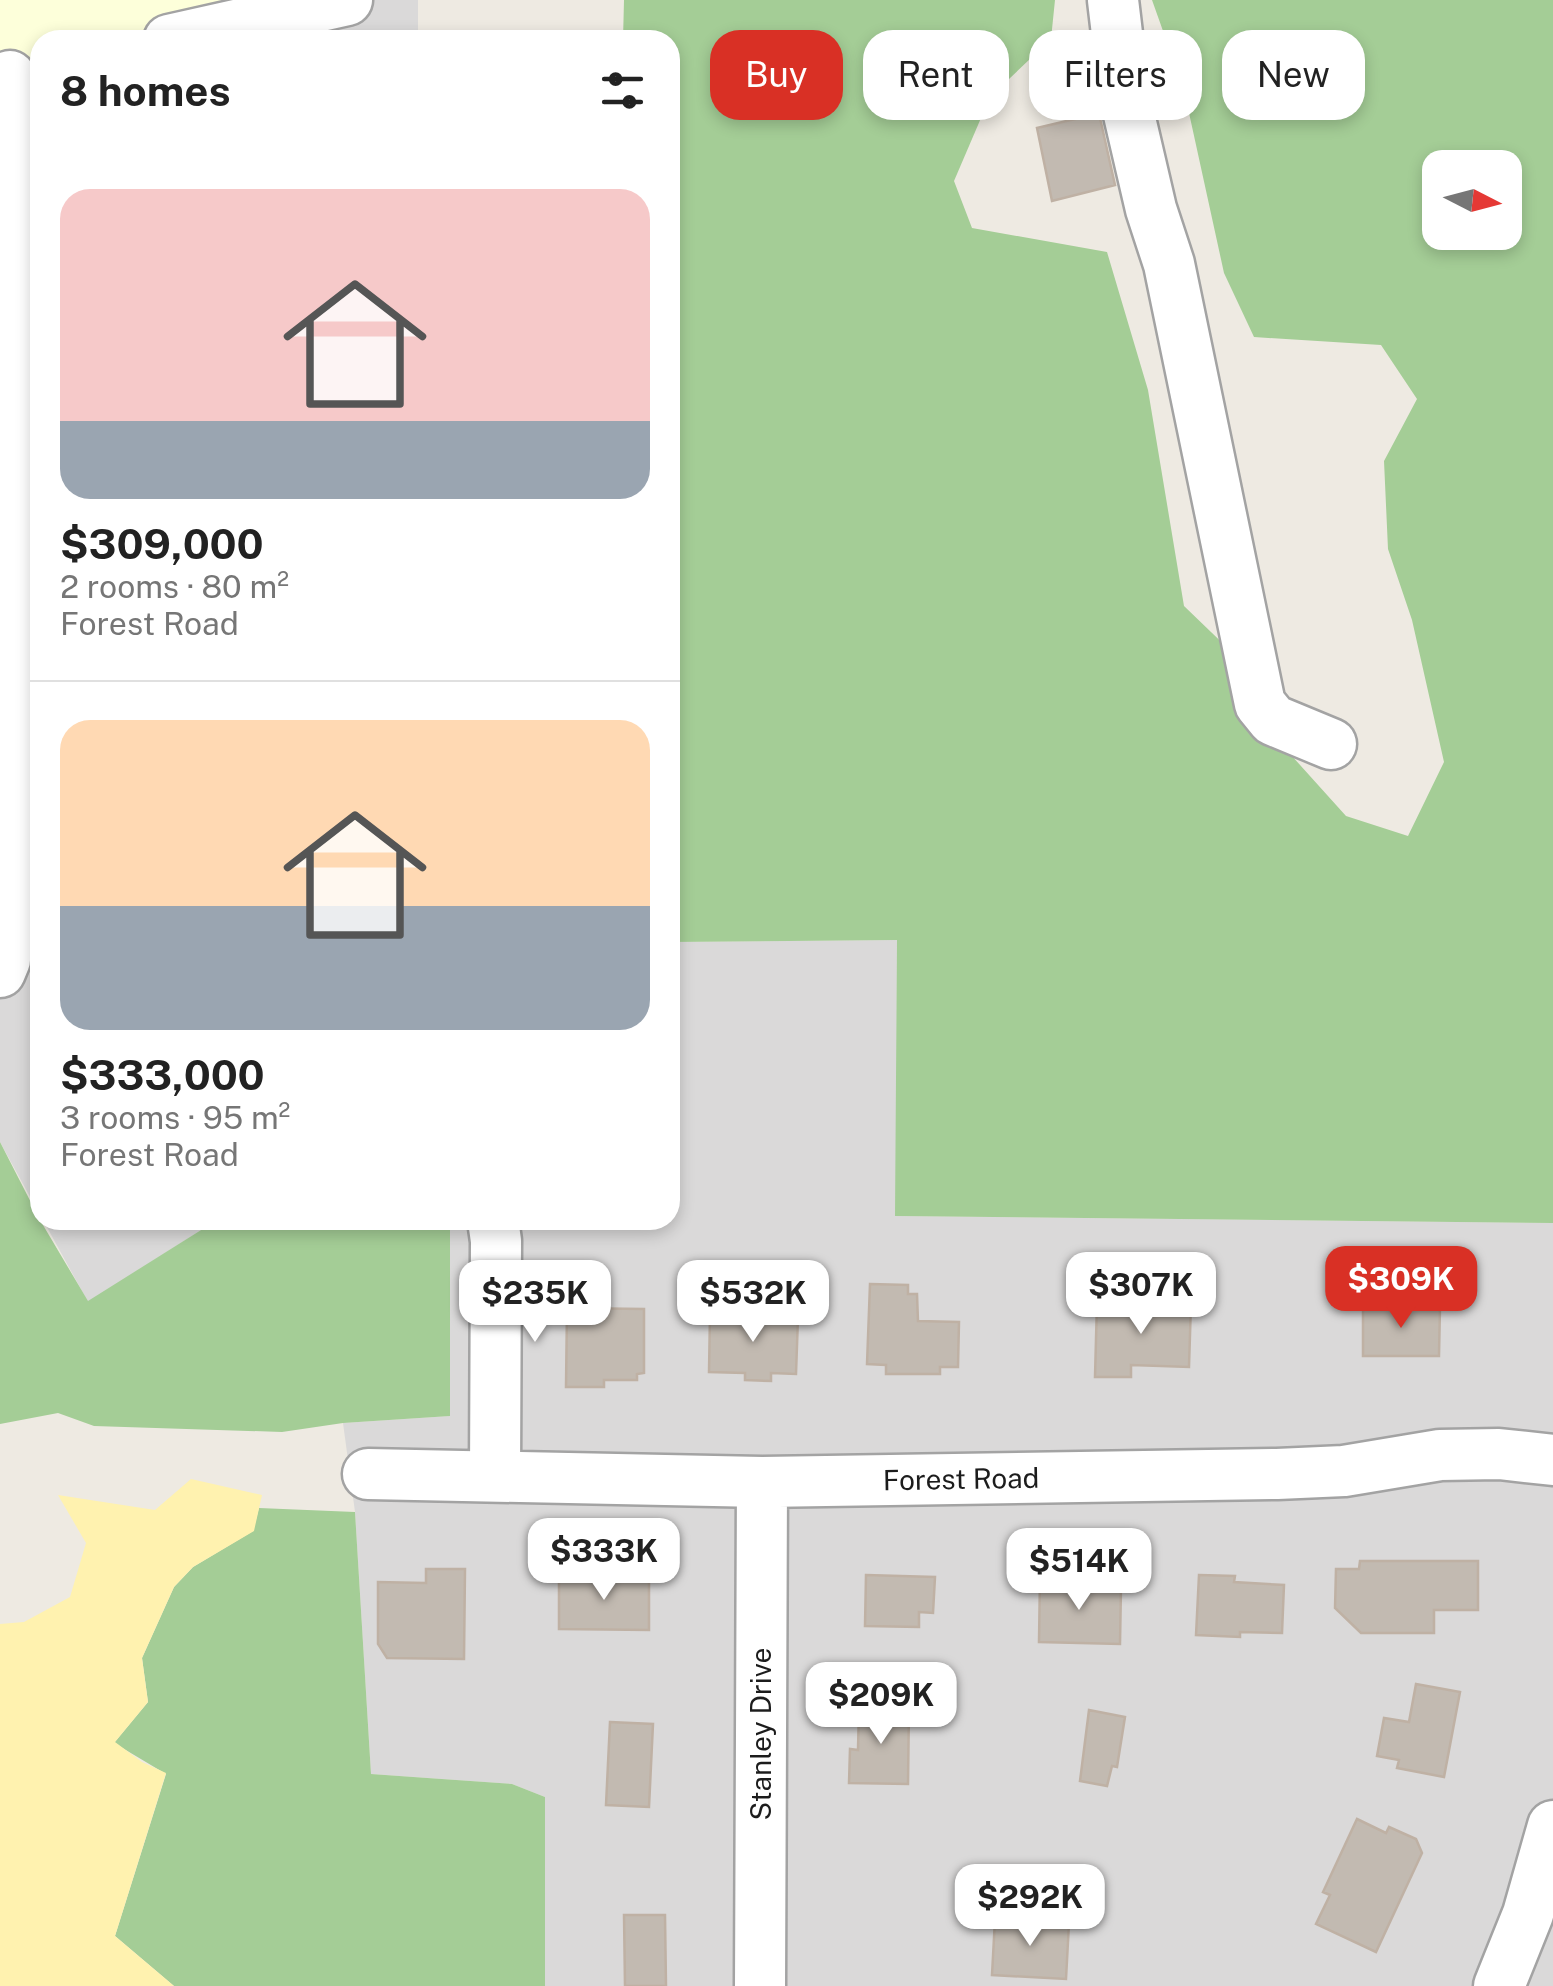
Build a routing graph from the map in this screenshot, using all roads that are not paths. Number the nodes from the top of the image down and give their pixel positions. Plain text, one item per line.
1 (347, 0) edge
2 (1113, 0) edge
3 (213, 30) edge
4 (17, 74) edge
5 (1331, 744) dead end
6 (0, 972) edge
7 (494, 1230) edge
8 (1553, 1460) edge
9 (368, 1474) dead end
10 (495, 1476) junction
11 (762, 1482) junction
12 (1553, 1826) edge
13 (760, 1986) edge
14 (1499, 1986) edge

1 - 3 street
2 - 5 street
4 - 6 street
7 - 10 street
8 - 11 street, Forest Road
9 - 10 street, Forest Road
10 - 11 street, Forest Road
11 - 13 street, Stanley Drive
12 - 14 street

